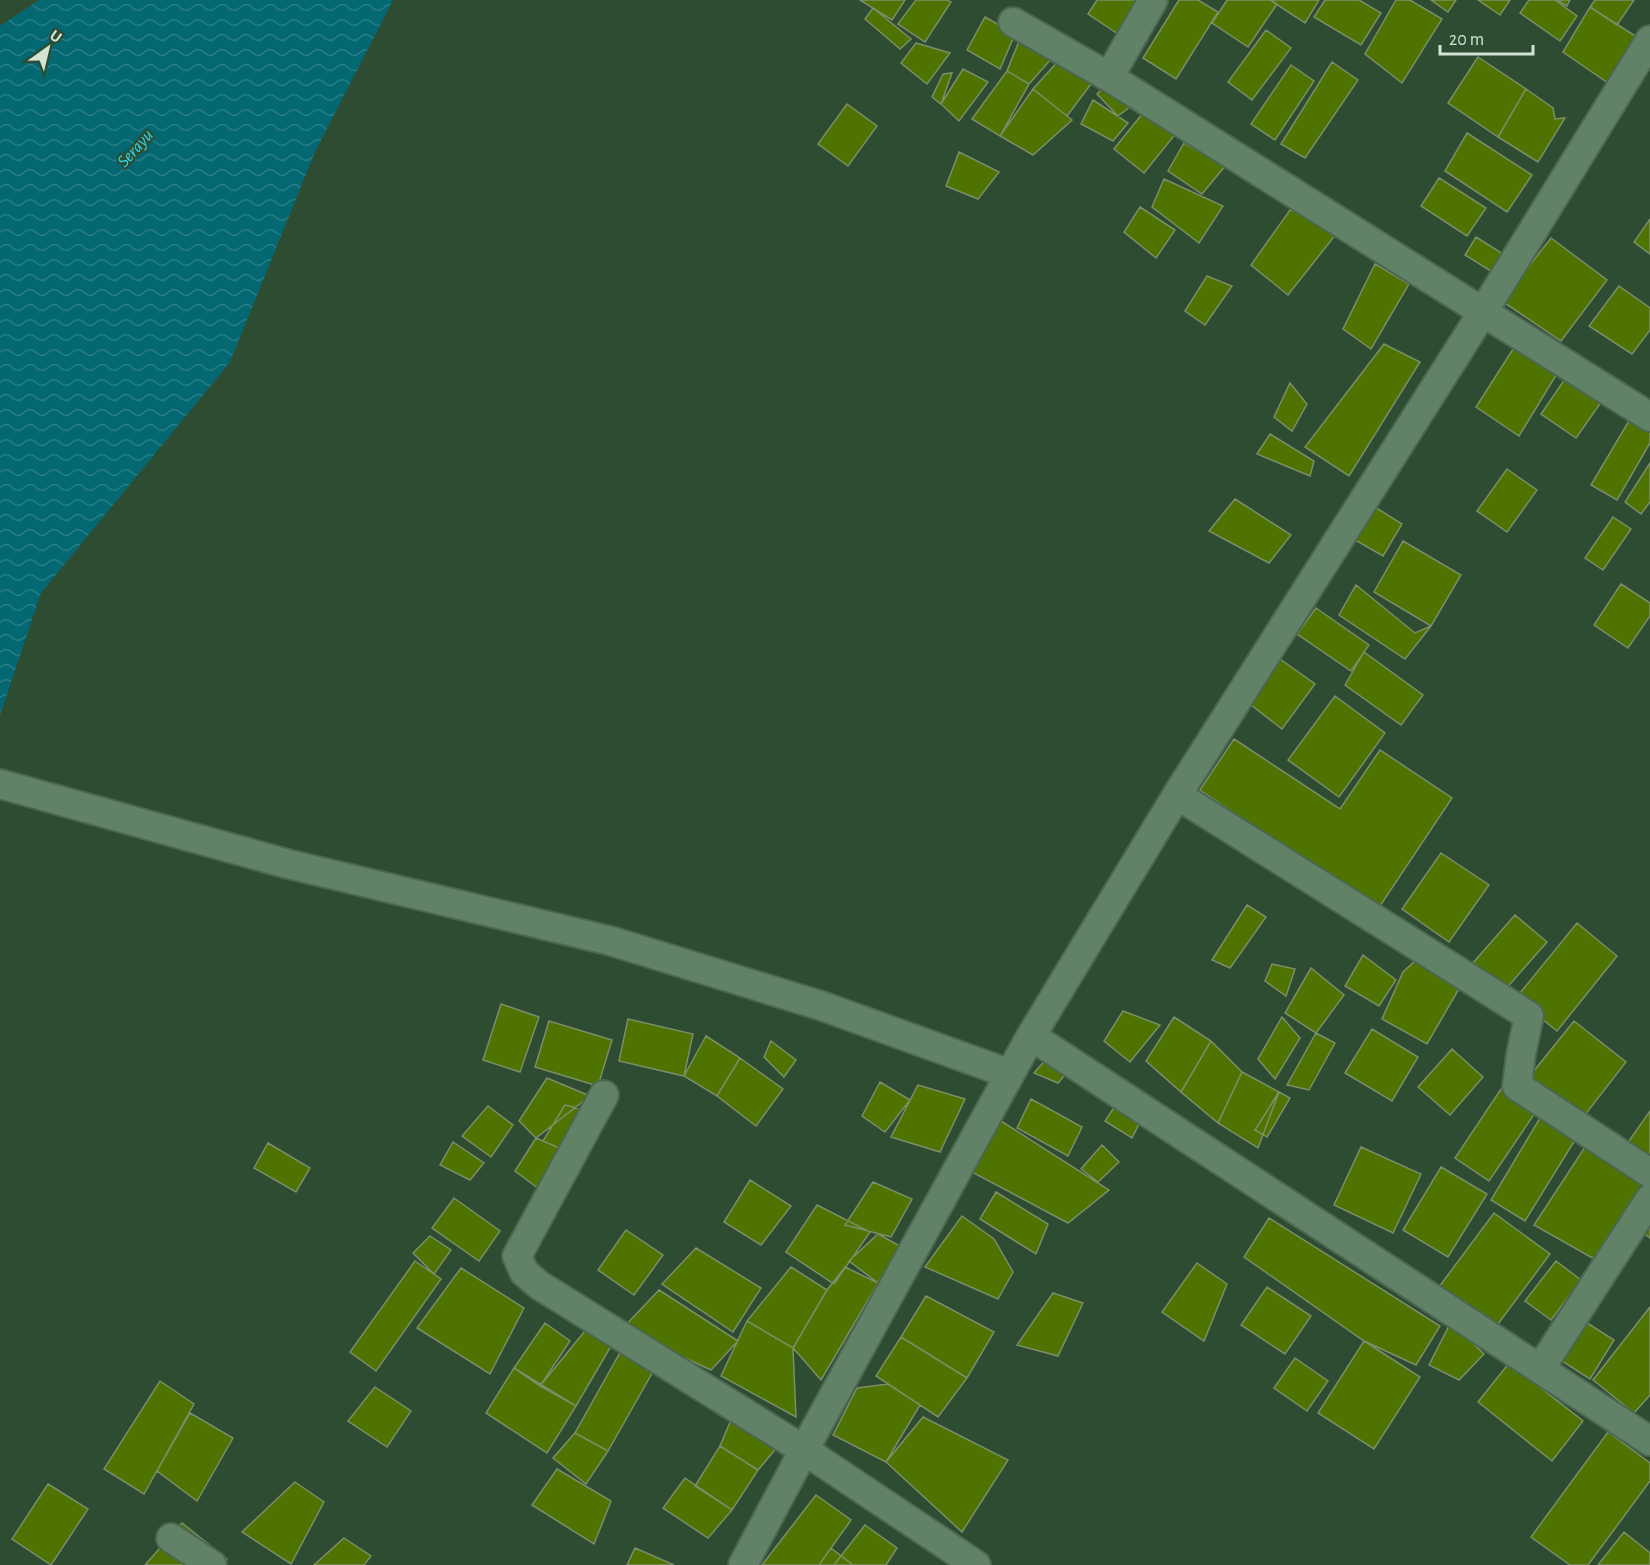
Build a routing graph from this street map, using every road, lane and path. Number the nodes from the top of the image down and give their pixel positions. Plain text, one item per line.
1 (1153, 0) edge
2 (1013, 22) dead end
3 (1650, 40) edge
4 (1109, 77) junction
5 (1484, 312) junction
6 (1650, 417) edge
7 (0, 784) edge
8 (1177, 795) junction
9 (1031, 1036) junction
10 (1010, 1074) junction
11 (604, 1095) dead end
12 (1650, 1173) edge
13 (1650, 1199) edge
14 (1540, 1369) junction
15 (1650, 1441) edge
16 (804, 1450) junction
17 (171, 1538) dead end
18 (212, 1565) edge
19 (743, 1565) edge
20 (976, 1565) edge

1 - 4 street
2 - 4 street
3 - 5 street
4 - 5 street
5 - 6 street
5 - 8 street
7 - 10 street
8 - 9 street
8 - 12 street
9 - 10 street
9 - 14 street
10 - 16 street
11 - 16 street
13 - 14 street
14 - 15 street
16 - 19 street
16 - 20 street
17 - 18 street

